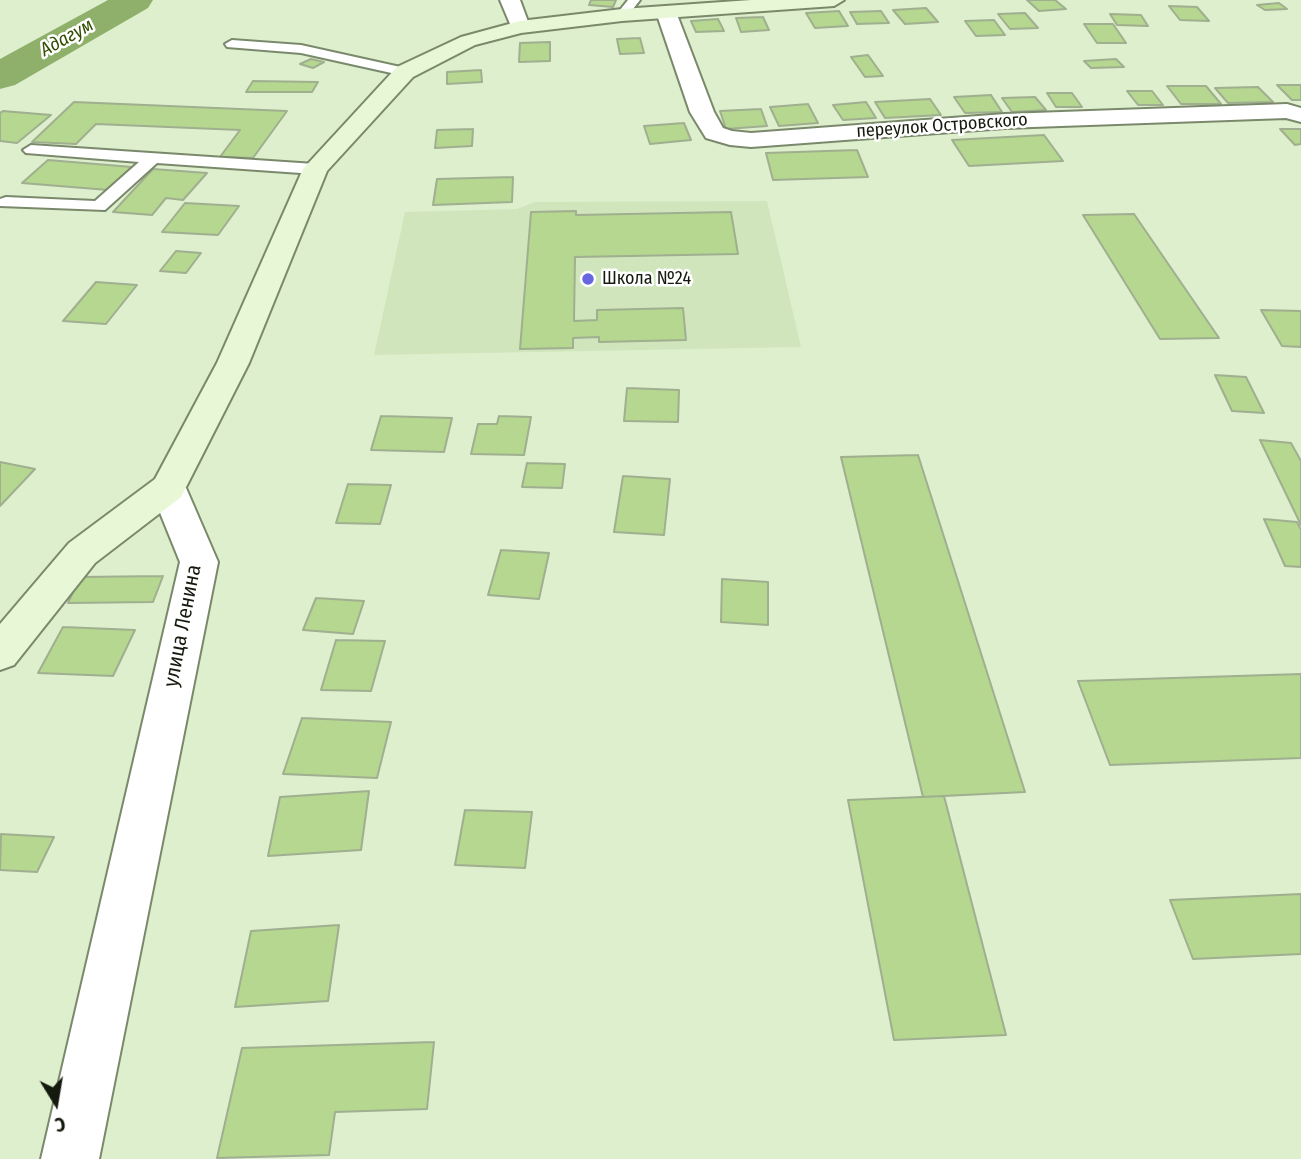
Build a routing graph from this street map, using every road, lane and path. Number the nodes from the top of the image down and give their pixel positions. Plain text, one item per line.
1 (510, 0) edge
2 (834, 0) edge
3 (628, 7) edge
4 (666, 12) junction
5 (520, 27) junction
6 (232, 44) dead end
7 (405, 72) junction
8 (1301, 115) edge
9 (31, 150) dead end
10 (152, 158) junction
11 (315, 169) junction
12 (6, 202) dead end
13 (168, 488) junction
14 (0, 653) edge
15 (71, 1159) edge

1 - 5 street
2 - 4 main road
3 - 4 main road
3 - 5 main road
4 - 8 street, переулок Островского
5 - 7 main road
6 - 7 lane
7 - 11 main road
9 - 10 lane
10 - 11 lane
10 - 12 lane
11 - 13 main road
13 - 14 main road
13 - 15 street, улица Ленина

